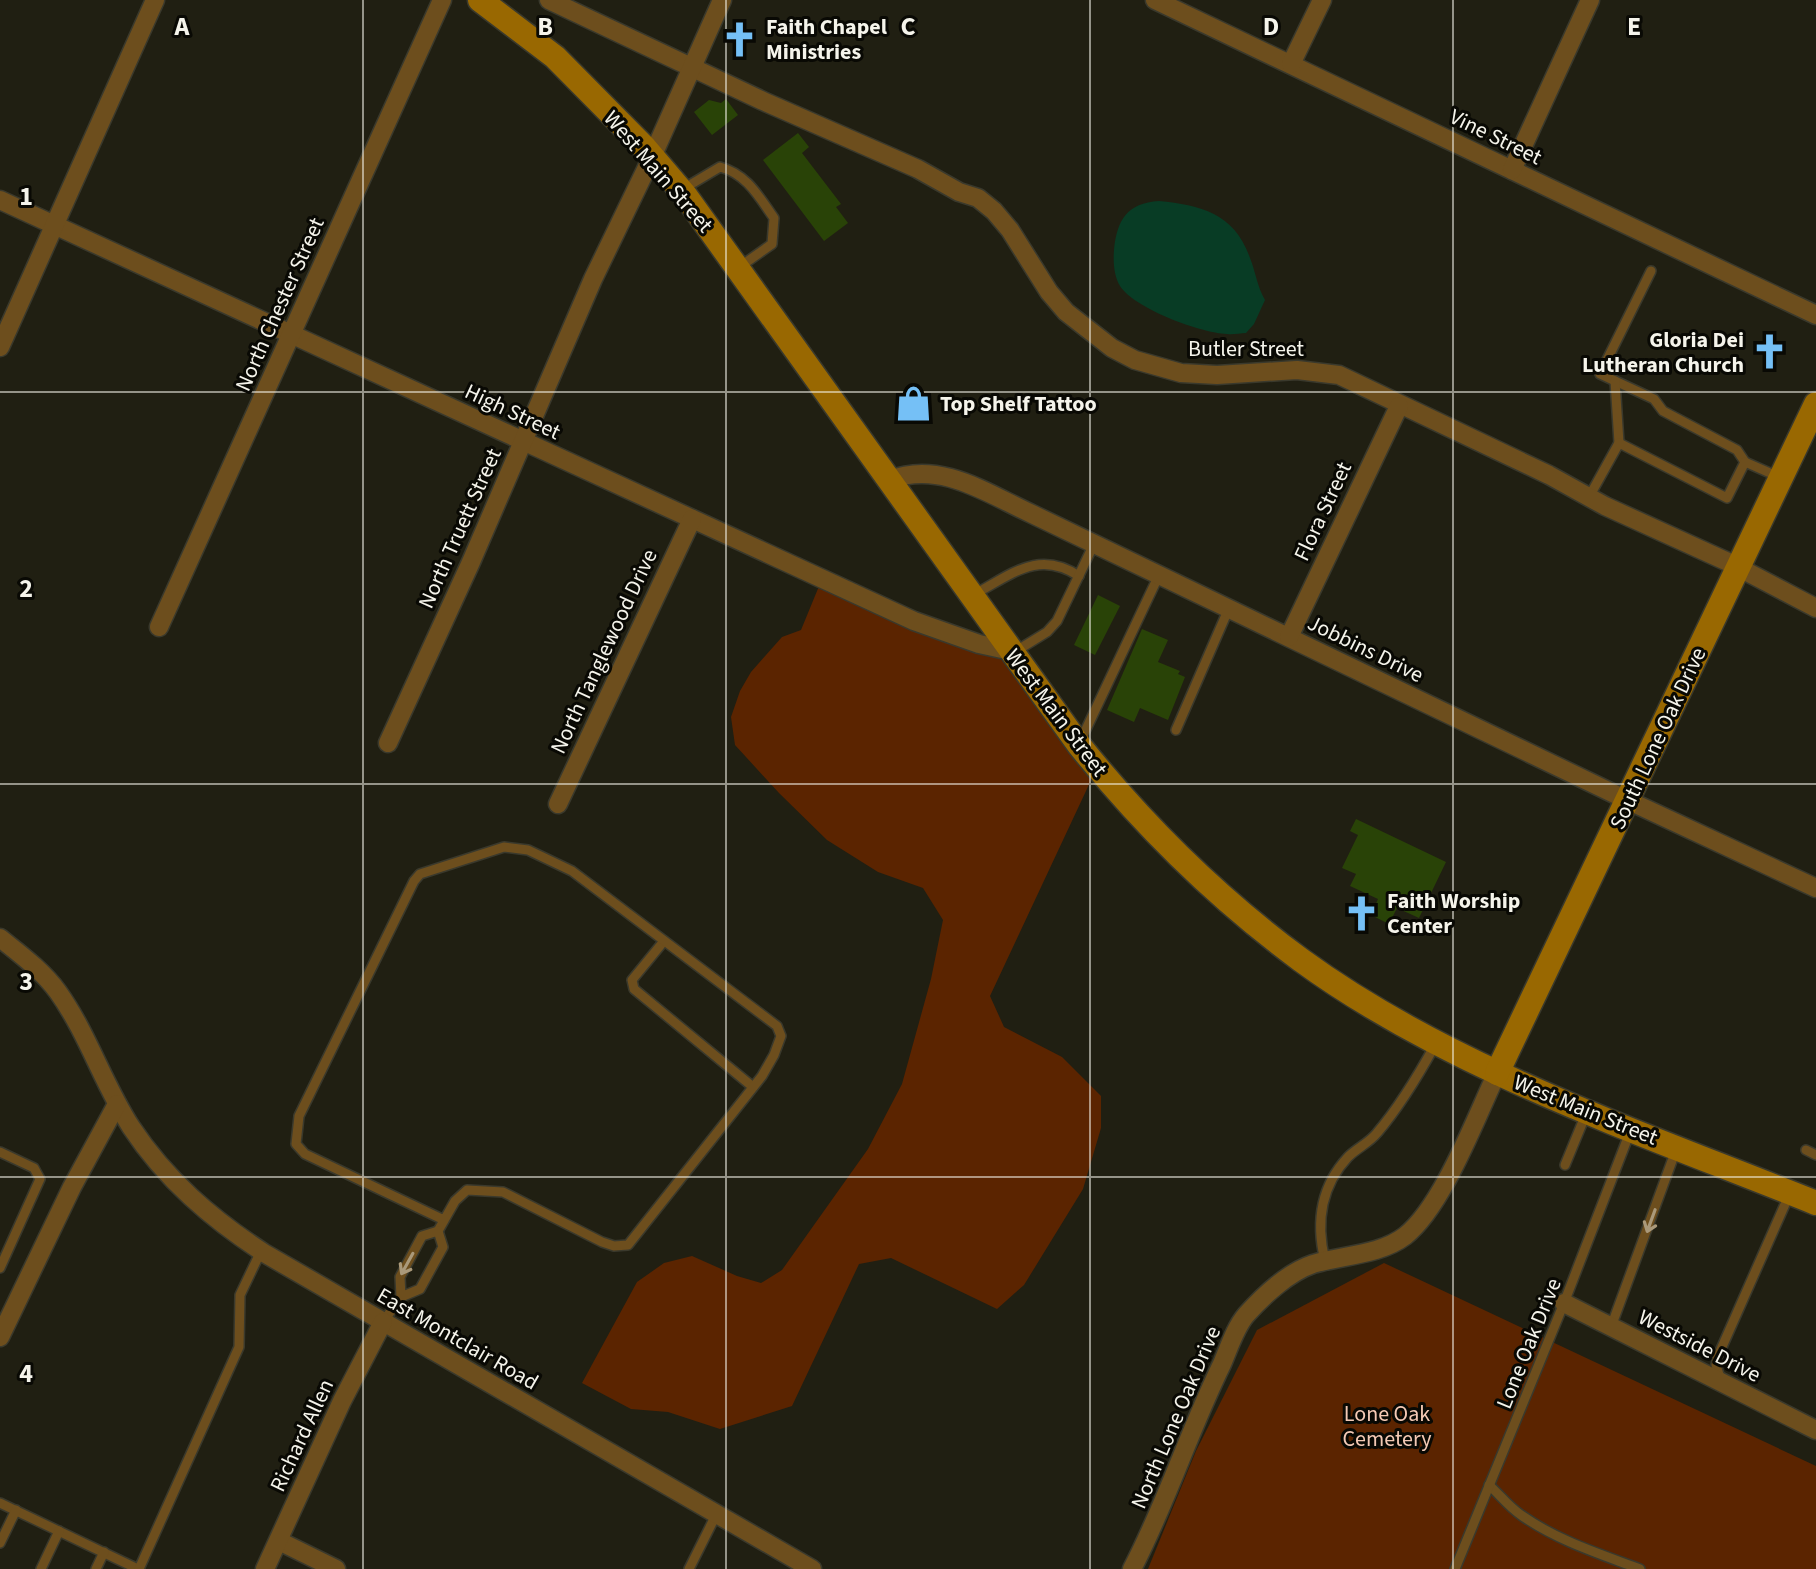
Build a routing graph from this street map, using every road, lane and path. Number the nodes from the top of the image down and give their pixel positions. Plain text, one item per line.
1 (155, 0) edge
2 (442, 0) edge
3 (480, 0) edge
4 (549, 0) edge
5 (722, 0) edge
6 (1155, 0) edge
7 (1322, 0) edge
8 (1590, 0) edge
9 (1291, 64) junction
10 (692, 66) junction
11 (652, 157) junction
12 (1512, 170) junction
13 (681, 190) junction
14 (0, 200) edge
15 (53, 225) junction
16 (738, 268) junction
17 (1651, 271) dead end
18 (1816, 315) edge
19 (291, 334) junction
20 (0, 347) edge
21 (1615, 381) junction
22 (1816, 404) edge
23 (1399, 406) junction
24 (523, 442) junction
25 (1619, 443) junction
26 (1745, 462) junction
27 (1781, 478) junction
28 (890, 480) junction
29 (1589, 497) junction
30 (692, 519) junction
31 (1094, 544) junction
32 (1738, 567) junction
33 (1159, 575) junction
34 (1079, 576) junction
35 (972, 595) junction
36 (1229, 608) junction
37 (1816, 608) edge
38 (159, 627) dead end
39 (1289, 637) junction
40 (1012, 652) junction
41 (1176, 730) dead end
42 (388, 743) dead end
43 (1079, 745) junction
44 (1627, 800) junction
45 (558, 804) dead end
46 (1816, 888) edge
47 (0, 938) edge
48 (664, 941) junction
49 (1437, 1042) junction
50 (1497, 1073) junction
51 (753, 1087) junction
52 (117, 1104) junction
53 (1587, 1110) junction
54 (1631, 1129) junction
55 (1677, 1147) junction
56 (1806, 1150) dead end
57 (0, 1152) edge
58 (1816, 1155) edge
59 (1565, 1165) dead end
60 (1790, 1193) junction
61 (1816, 1203) edge
62 (444, 1220) junction
63 (438, 1231) junction
64 (261, 1251) junction
65 (1325, 1261) junction
66 (0, 1268) edge
67 (401, 1297) junction
68 (1564, 1303) junction
69 (4, 1318) edge
70 (383, 1322) junction
71 (1611, 1327) junction
72 (0, 1337) edge
73 (1722, 1384) junction
74 (1816, 1430) edge
75 (1489, 1485) junction
76 (0, 1503) edge
77 (16, 1510) junction
78 (716, 1515) junction
79 (59, 1531) junction
80 (279, 1541) junction
81 (0, 1543) edge
82 (104, 1552) junction
83 (41, 1569) edge
84 (96, 1569) edge
85 (138, 1569) edge
86 (265, 1569) edge
87 (336, 1569) edge
88 (689, 1569) edge
89 (812, 1569) edge
90 (1132, 1569) edge
91 (1455, 1569) edge
92 (1640, 1569) edge

1 - 15 street
2 - 19 street, North Chester Street
3 - 11 main road, West Main Street
4 - 10 street, Butler Street
5 - 10 street, North Truett Street
6 - 9 street, Vine Street
7 - 9 street
8 - 12 street
9 - 12 street, Vine Street
10 - 11 street, North Truett Street
10 - 23 street, Butler Street
11 - 13 main road, West Main Street
11 - 24 street, North Truett Street
12 - 18 street, Vine Street
13 - 16 main road, West Main Street
13 - 16 lane
14 - 15 street, High Street
15 - 19 street, High Street
15 - 20 street
16 - 28 main road, West Main Street
17 - 21 lane
19 - 24 street, High Street
19 - 38 street, North Chester Street
21 - 25 lane
21 - 26 lane
22 - 27 main road, South Lone Oak Drive
23 - 29 street, Butler Street
23 - 39 street, Flora Street
24 - 30 street, High Street
24 - 42 street, North Truett Street
25 - 26 lane
25 - 29 lane
26 - 27 lane
27 - 32 main road, South Lone Oak Drive
28 - 31 street, Jobbins Drive
28 - 35 main road, West Main Street
29 - 32 street, Butler Street
30 - 40 street, High Street
30 - 45 street, North Tanglewood Drive
31 - 33 street, Jobbins Drive
31 - 34 lane
32 - 37 street, Butler Street
32 - 44 main road, South Lone Oak Drive
33 - 36 street, Jobbins Drive
33 - 43 lane
34 - 35 lane
34 - 40 lane
35 - 40 main road, West Main Street
36 - 39 street, Jobbins Drive
36 - 41 lane
39 - 44 street, Jobbins Drive
40 - 43 main road, West Main Street
43 - 49 main road, West Main Street
44 - 46 street, Jobbins Drive
44 - 50 main road, South Lone Oak Drive
47 - 52 street, East Montclair Road
48 - 51 lane
48 - 51 lane
48 - 62 lane
49 - 50 main road, West Main Street
49 - 65 lane
50 - 53 main road, West Main Street
50 - 65 street, North Lone Oak Drive
51 - 62 lane
52 - 64 street, East Montclair Road
52 - 69 street
53 - 54 main road, West Main Street
53 - 59 lane
54 - 55 main road, West Main Street
54 - 68 lane, Lone Oak Drive
55 - 60 main road, West Main Street
55 -> 71 lane
56 - 58 lane
57 - 66 lane
60 - 61 main road, West Main Street
60 - 73 lane
62 - 63 lane
63 -> 67 lane
63 - 67 lane
64 - 70 street, East Montclair Road
64 - 85 lane
65 - 90 street, North Lone Oak Drive
67 - 70 lane
68 - 71 street, Westside Drive
68 - 75 lane, Lone Oak Drive
69 - 72 street
70 - 78 street, East Montclair Road
70 - 80 street, Richard Allen
71 - 73 street, Westside Drive
73 - 74 street, Westside Drive
75 - 91 lane, Lone Oak Drive
75 - 92 lane
76 - 77 lane
77 - 79 lane
77 - 81 lane
78 - 88 lane
78 - 89 street, East Montclair Road
79 - 82 lane
79 - 83 lane
80 - 86 street, Richard Allen
80 - 87 street
82 - 84 lane
82 - 85 lane

